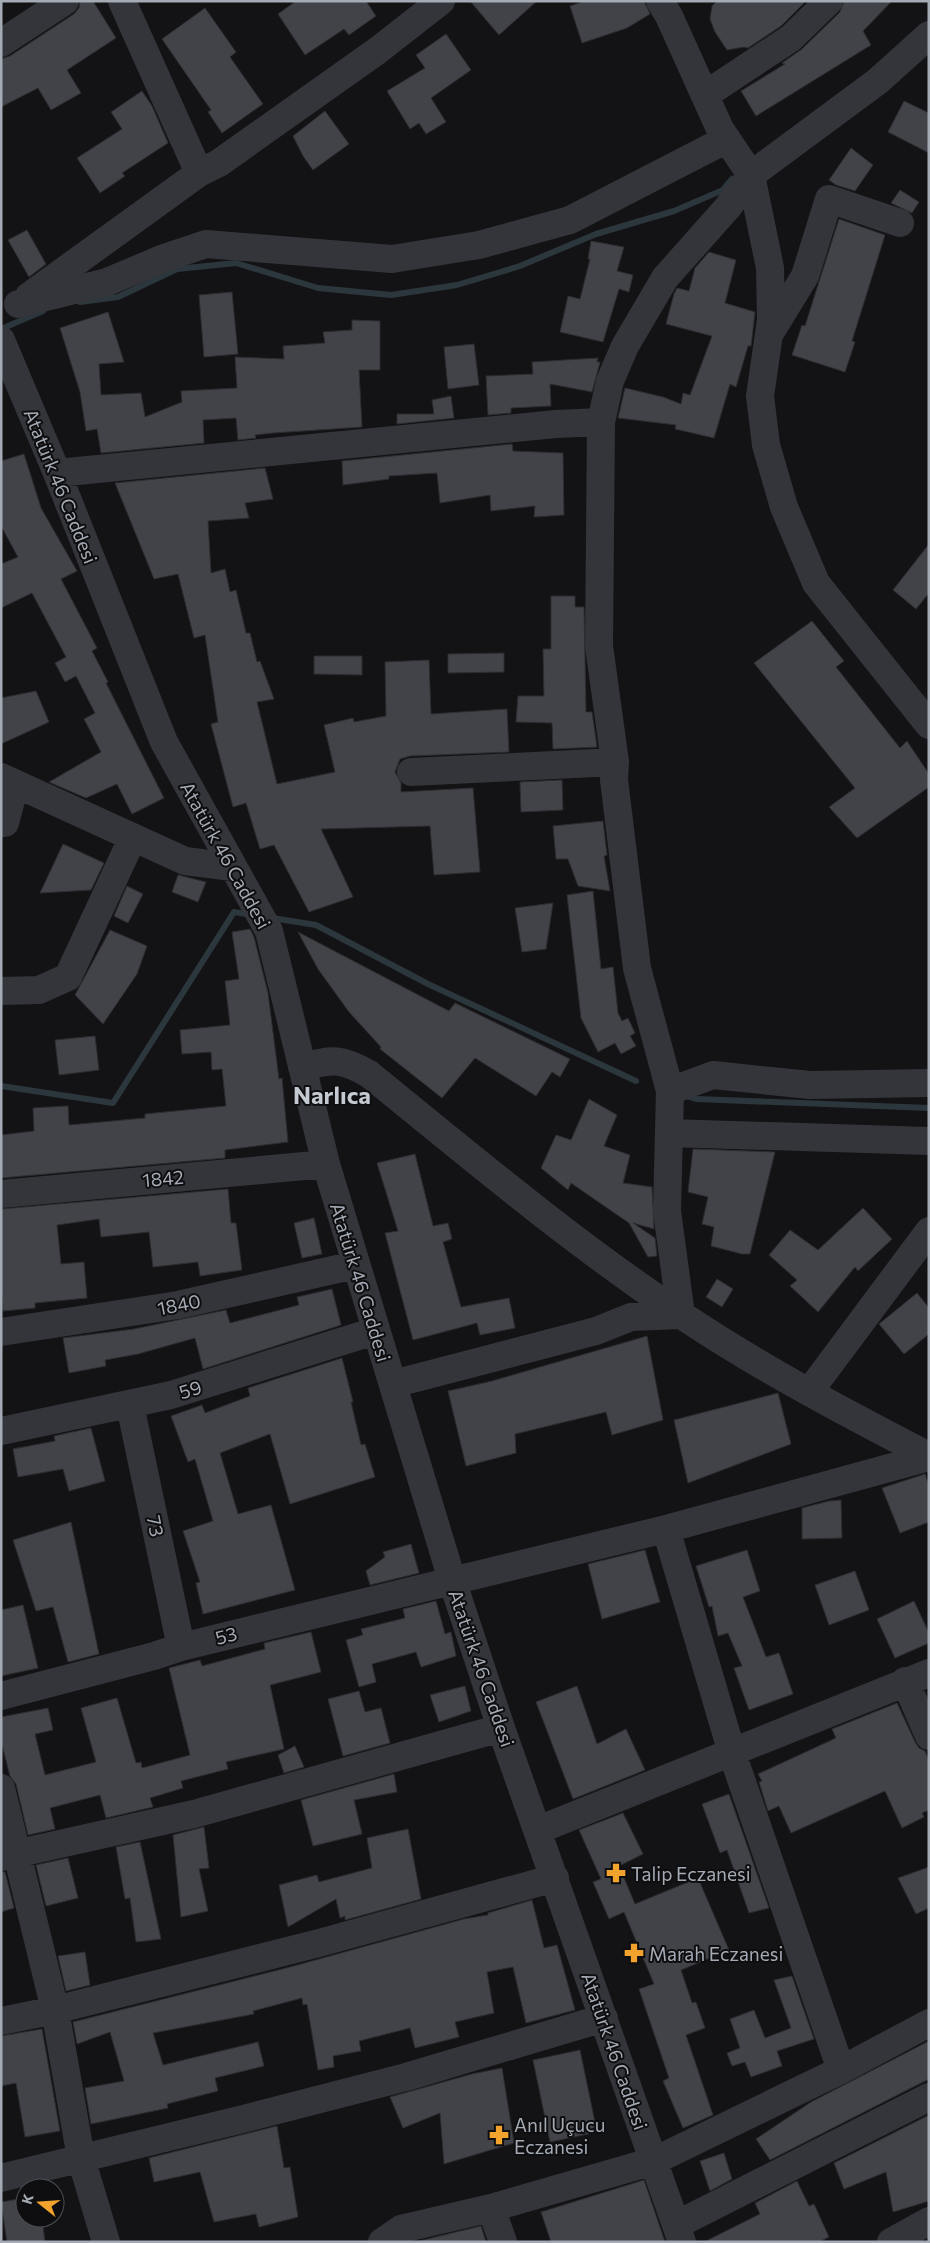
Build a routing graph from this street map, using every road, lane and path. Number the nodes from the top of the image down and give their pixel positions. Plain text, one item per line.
1 (65, 1) edge
2 (122, 1) edge
3 (440, 1) edge
4 (829, 1) edge
5 (671, 6) edge
6 (929, 35) edge
7 (1, 43) edge
8 (705, 94) junction
9 (727, 139) junction
10 (199, 173) junction
11 (751, 175) junction
12 (900, 223) dead end
13 (9, 308) edge
14 (769, 334) junction
15 (2, 344) edge
16 (602, 422) junction
17 (57, 473) junction
18 (929, 725) edge
19 (615, 762) junction
20 (412, 772) dead end
21 (8, 781) edge
22 (1, 823) edge
23 (133, 837) junction
24 (233, 867) junction
25 (1, 991) edge
26 (302, 1067) junction
27 (929, 1083) edge
28 (670, 1091) junction
29 (669, 1132) junction
30 (926, 1148) edge
31 (326, 1164) junction
32 (1, 1194) edge
33 (929, 1232) edge
34 (355, 1265) junction
35 (681, 1314) junction
36 (375, 1331) junction
37 (1, 1332) edge
38 (393, 1384) junction
39 (809, 1392) junction
40 (130, 1405) junction
41 (1, 1431) edge
42 (929, 1456) edge
43 (666, 1529) junction
44 (452, 1580) junction
45 (181, 1647) junction
46 (917, 1677) edge
47 (1, 1696) edge
48 (501, 1728) junction
49 (929, 1736) edge
50 (732, 1753) junction
51 (1, 1788) edge
52 (538, 1830) junction
53 (8, 1855) edge
54 (555, 1878) junction
55 (55, 2010) junction
56 (604, 2018) junction
57 (1, 2021) edge
58 (929, 2023) edge
59 (840, 2070) junction
60 (929, 2097) edge
61 (81, 2158) junction
62 (654, 2161) junction
63 (1, 2178) edge
64 (492, 2208) junction
65 (929, 2221) edge
66 (679, 2233) edge
67 (106, 2242) edge
68 (382, 2242) edge
69 (503, 2242) edge
70 (891, 2242) edge

1 - 7 street
2 - 10 street
3 - 10 street
4 - 8 street
5 - 8 street
6 - 11 street
8 - 9 street
9 - 11 street
9 - 13 street
10 - 13 street
11 - 14 street
11 - 16 street
12 - 14 street
14 - 18 street
15 - 17 street, Atatürk 46 Caddesi
16 - 17 street
16 - 19 street
17 - 24 street, Atatürk 46 Caddesi
19 - 20 street
19 - 28 street
21 - 22 street
21 - 23 street
23 - 24 street
23 - 25 street
24 - 26 street, Atatürk 46 Caddesi
26 - 31 street, Atatürk 46 Caddesi
26 - 35 street
27 - 28 street
28 - 29 street
29 - 30 street
29 - 35 street
31 - 32 street, 1842
31 - 34 street, Atatürk 46 Caddesi
33 - 39 street
34 - 36 street, Atatürk 46 Caddesi
34 - 37 street, 1840
35 - 38 street
35 - 39 street
36 - 38 street, Atatürk 46 Caddesi
36 - 40 street, 59
38 - 44 street, Atatürk 46 Caddesi
39 - 42 street
40 - 41 street, 59
40 - 45 street, 73
42 - 43 street, 53
43 - 44 street, 53
43 - 50 street
44 - 45 street, 53
44 - 48 street, Atatürk 46 Caddesi
45 - 47 street, 53
46 - 49 street
46 - 50 street
48 - 52 street, Atatürk 46 Caddesi
48 - 53 street
50 - 52 street
50 - 59 street
51 - 53 street
52 - 54 street, Atatürk 46 Caddesi
53 - 55 street
54 - 55 street
54 - 56 street, Atatürk 46 Caddesi
55 - 57 street
55 - 61 street
56 - 61 street
56 - 62 street, Atatürk 46 Caddesi
58 - 59 street
59 - 62 street
60 - 66 street
61 - 63 street
61 - 67 street
62 - 64 street
62 - 66 street, Atatürk 46 Caddesi
64 - 68 street
64 - 69 street
65 - 70 street

